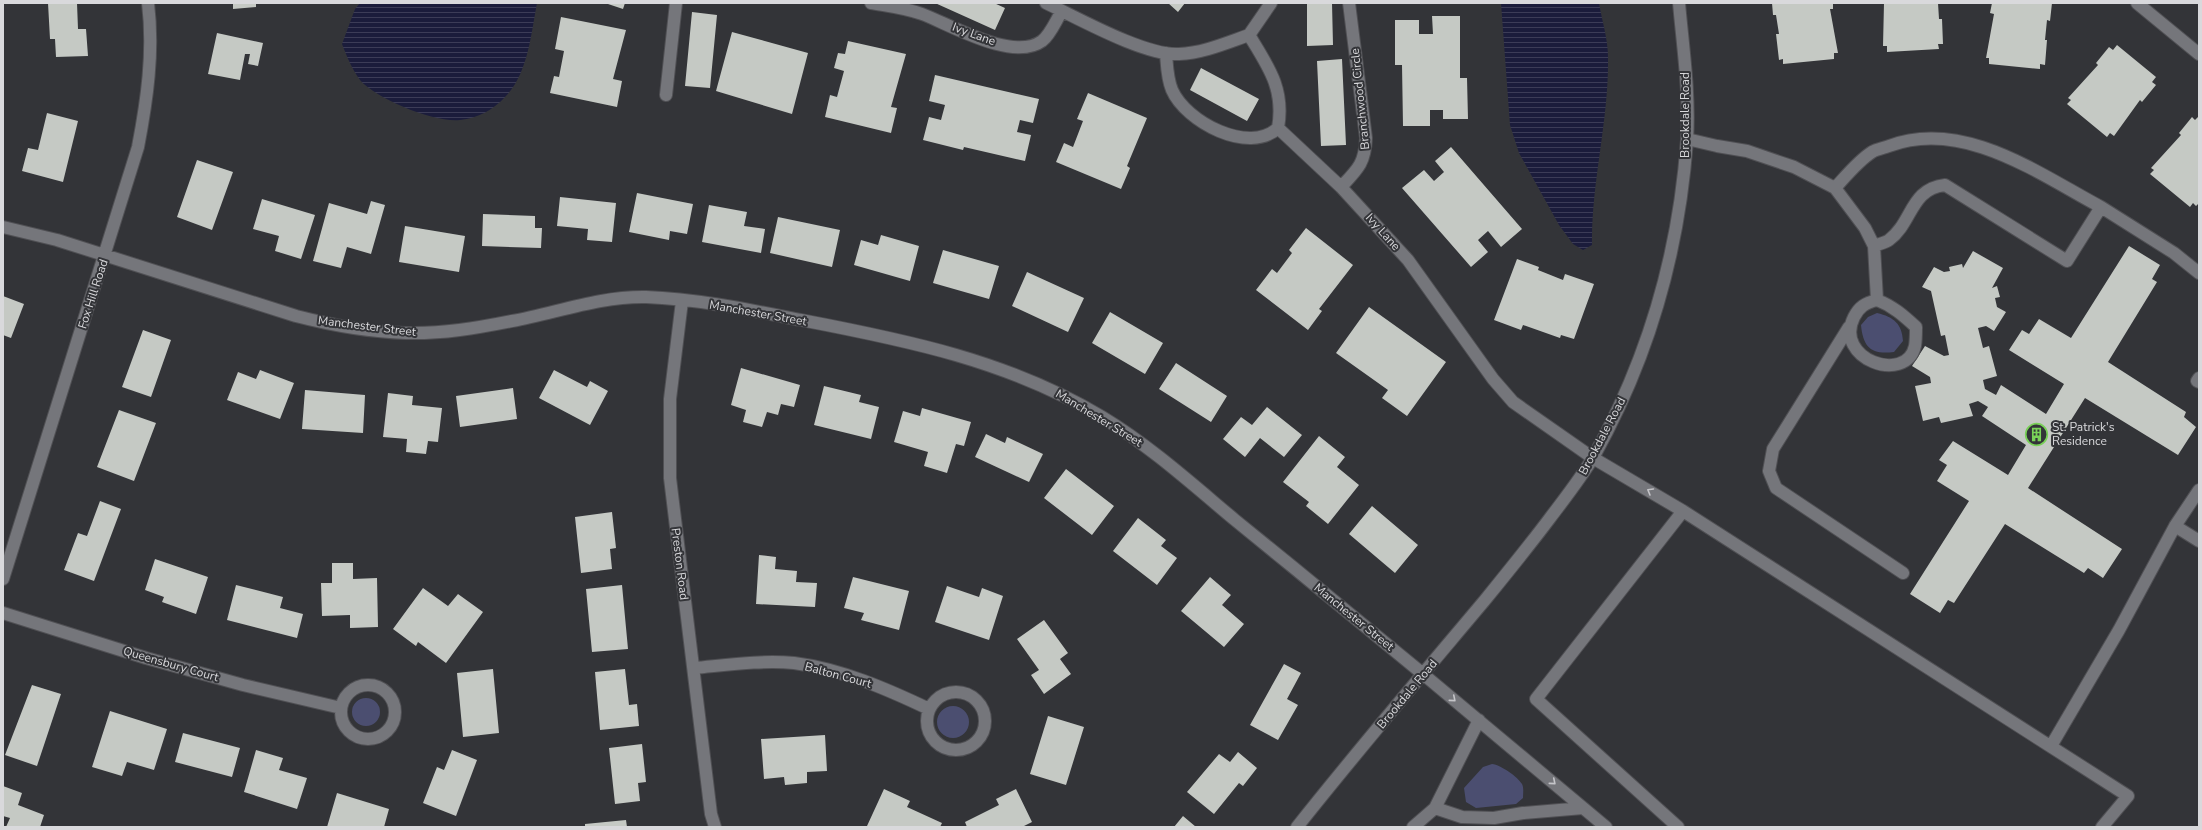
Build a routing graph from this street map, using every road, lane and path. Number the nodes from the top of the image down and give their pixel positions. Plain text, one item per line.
1 (148, 3) edge
2 (676, 3) edge
3 (871, 3) edge
4 (1046, 3) edge
5 (1271, 3) edge
6 (1349, 3) edge
7 (1679, 3) edge
8 (2137, 3) edge
9 (1062, 11) junction
10 (1249, 35) junction
11 (1166, 54) junction
12 (2199, 54) edge
13 (666, 95) dead end
14 (1278, 128) junction
15 (1687, 138) junction
16 (1341, 187) junction
17 (1835, 188) junction
18 (2101, 207) junction
19 (3, 227) edge
20 (1874, 246) junction
21 (105, 255) junction
22 (2199, 273) edge
23 (1877, 300) junction
24 (682, 301) junction
25 (1849, 327) junction
26 (2199, 378) edge
27 (2199, 382) edge
28 (1593, 458) junction
29 (2199, 490) edge
30 (1683, 511) junction
31 (2175, 526) junction
32 (2199, 541) edge
33 (1903, 573) dead end
34 (3, 579) edge
35 (3, 613) edge
36 (694, 668) junction
37 (1423, 674) junction
38 (340, 708) junction
39 (929, 709) junction
40 (1479, 720) junction
41 (2051, 746) junction
42 (1435, 808) junction
43 (1583, 808) junction
44 (714, 827) edge
45 (1298, 827) edge
46 (1412, 827) edge
47 (1606, 827) edge
48 (1678, 827) edge
49 (2102, 827) edge

1 - 21 street, Fox Hill Road
2 - 13 street
3 - 9 street, Ivy Lane
4 - 9 street
5 - 10 street
6 - 16 street, Branchwood Circle
7 - 15 street, Brookdale Road
8 - 12 street
9 - 11 street
10 - 11 street
10 - 14 street
11 - 14 street
14 - 16 street, Ivy Lane
15 - 17 street
15 - 28 street, Brookdale Road
16 - 28 street, Ivy Lane
17 - 18 street
17 - 20 street
18 - 20 street
18 - 22 street
19 - 21 street, Manchester Street
20 - 23 street
21 - 24 street, Manchester Street
21 - 34 street, Fox Hill Road
23 - 25 street
23 - 25 street
24 - 36 street, Preston Road
24 - 37 street, Manchester Street
25 - 33 street
26 - 27 street
30 -> 28 street, Ivy Lane
28 - 37 street, Brookdale Road
29 - 31 street
30 - 41 street, Ivy Lane
30 - 48 street
31 - 32 street
31 - 41 street
35 - 38 street, Queensbury Court
36 - 39 street, Balton Court
36 - 44 street, Preston Road
37 -> 40 street, Manchester Street
37 - 45 street, Brookdale Road
38 - 38 street
39 - 39 street
40 - 42 street
40 -> 43 street, Manchester Street
41 - 49 street, Ivy Lane
42 - 43 street
42 - 46 street
43 - 47 street, Manchester Street

